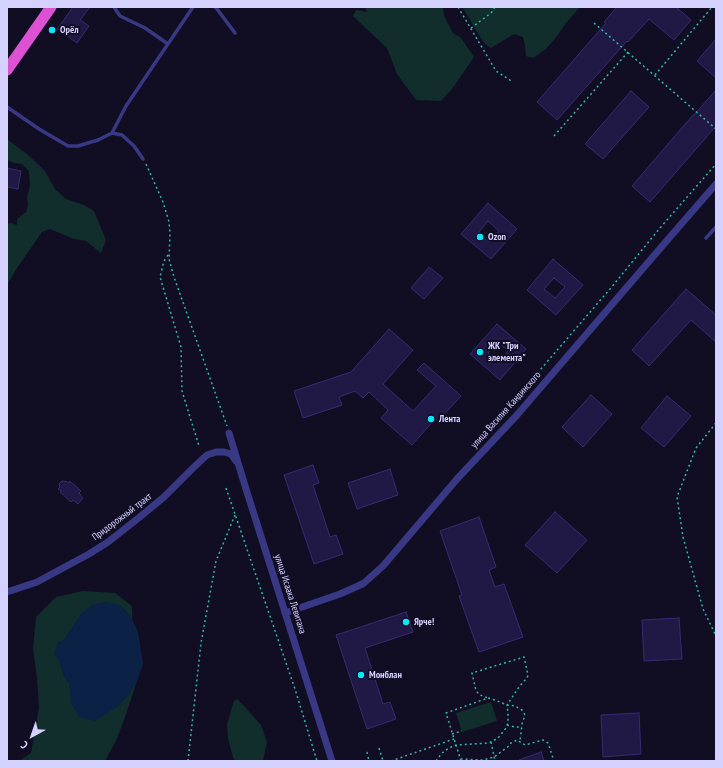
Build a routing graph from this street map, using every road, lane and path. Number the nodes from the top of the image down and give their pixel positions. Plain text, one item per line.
1 (50, 7) edge
2 (114, 7) edge
3 (193, 7) edge
4 (215, 7) edge
5 (458, 7) edge
6 (495, 7) edge
7 (712, 7) edge
8 (594, 23) dead end
9 (471, 29) junction
10 (235, 33) dead end
11 (168, 44) junction
12 (628, 52) junction
13 (7, 70) edge
14 (655, 75) junction
15 (513, 82) dead end
16 (7, 107) edge
17 (716, 128) edge
18 (112, 133) junction
19 (554, 136) dead end
20 (143, 159) joint
21 (716, 164) edge
22 (716, 184) edge
23 (716, 227) edge
24 (706, 238) dead end
25 (169, 254) junction
26 (508, 407) dead end
27 (716, 423) edge
28 (229, 433) joint
29 (199, 446) dead end
30 (237, 462) junction
31 (226, 488) dead end
32 (235, 515) junction
33 (7, 592) edge
34 (285, 614) junction
35 (716, 636) edge
36 (488, 698) junction
37 (507, 705) junction
38 (508, 725) junction
39 (521, 728) junction
40 (462, 731) dead end
41 (452, 734) junction
42 (454, 739) junction
43 (491, 742) junction
44 (520, 742) junction
45 (456, 745) junction
46 (379, 748) dead end
47 (366, 752) dead end
48 (404, 757) junction
49 (494, 757) junction
50 (461, 760) edge
51 (188, 761) edge
52 (317, 761) edge
53 (332, 761) edge
54 (369, 761) edge
55 (383, 761) edge
56 (391, 761) edge
57 (405, 761) edge
58 (436, 761) edge
59 (456, 761) edge
60 (495, 761) edge
61 (554, 761) edge

1 - 13 highway
2 - 11 lane
3 - 11 lane
4 - 10 lane
5 - 9 path
6 - 9 path
7 - 14 path
8 - 12 path
9 - 15 path
11 - 18 lane
12 - 14 path
12 - 19 path
14 - 17 path
16 - 18 lane
18 - 20 lane
20 - 25 path
21 - 26 path
22 - 34 street, улица Василия Кандинского
23 - 24 lane
25 - 28 path
25 - 29 path
27 - 35 path
28 - 30 street, улица Исаака Левитана
30 - 33 street, Придорожный тракт
30 - 34 street, улица Исаака Левитана
31 - 32 path
32 - 51 path
32 - 52 path
34 - 53 street, улица Исаака Левитана
36 - 37 path
36 - 37 path
36 - 41 path
37 - 38 path
37 - 39 path
38 - 39 path
38 - 43 path
39 - 44 path
40 - 41 path
41 - 42 path
42 - 45 path
42 - 48 path
43 - 45 path
43 - 49 path
44 - 49 path
44 - 61 path
45 - 50 path
45 - 58 path
46 - 55 path
47 - 54 path
48 - 56 path
48 - 57 path
49 - 50 path
49 - 60 path
50 - 59 path

